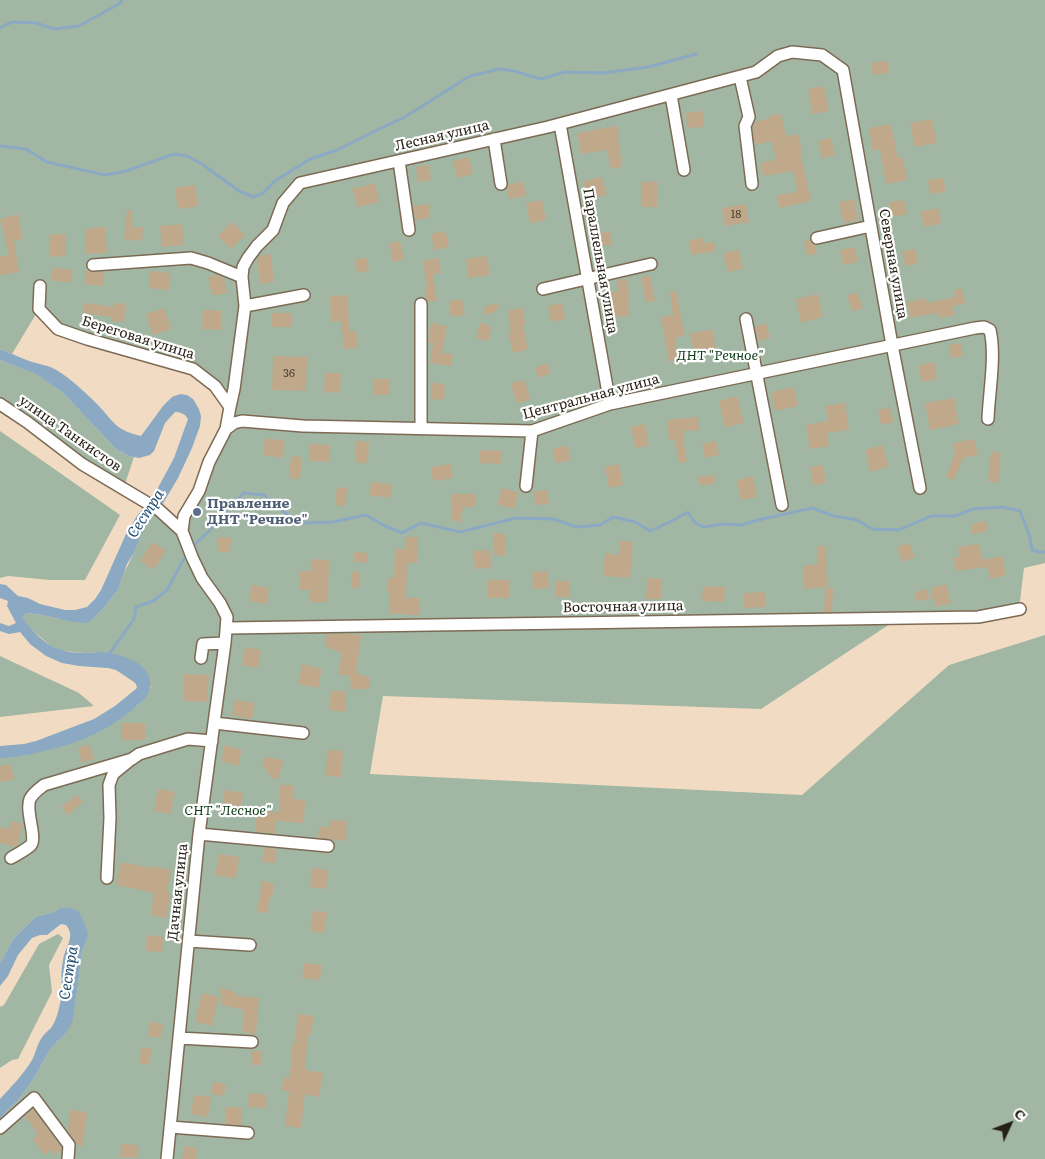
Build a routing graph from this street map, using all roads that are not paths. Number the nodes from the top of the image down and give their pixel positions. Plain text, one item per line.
1 (822, 55) joint
2 (740, 77) junction
3 (671, 95) junction
4 (560, 124) junction
5 (494, 139) junction
6 (399, 161) junction
7 (684, 170) dead end
8 (500, 184) dead end
9 (752, 184) dead end
10 (871, 226) junction
11 (409, 230) dead end
12 (817, 238) dead end
13 (652, 264) dead end
14 (93, 265) dead end
15 (242, 277) junction
16 (588, 278) junction
17 (40, 286) dead end
18 (543, 289) dead end
19 (304, 294) dead end
20 (421, 304) dead end
21 (245, 306) junction
22 (746, 319) dead end
23 (892, 345) junction
24 (756, 374) junction
25 (0, 404) edge
26 (610, 404) junction
27 (230, 407) junction
28 (988, 420) dead end
29 (421, 428) junction
30 (226, 429) junction
31 (532, 431) junction
32 (526, 486) dead end
33 (920, 488) dead end
34 (782, 505) dead end
35 (182, 532) junction
36 (1020, 609) dead end
37 (227, 628) junction
38 (225, 644) junction
39 (201, 658) dead end
40 (214, 723) junction
41 (304, 733) dead end
42 (212, 741) junction
43 (132, 759) junction
44 (199, 834) junction
45 (328, 846) dead end
46 (11, 858) dead end
47 (107, 878) dead end
48 (189, 941) junction
49 (250, 945) dead end
50 (179, 1038) junction
51 (252, 1042) dead end
52 (170, 1127) junction
53 (0, 1128) edge
54 (248, 1133) dead end
55 (68, 1159) edge
56 (167, 1159) edge

1 - 2 street, Лесная улица
1 - 10 street, Северная улица
2 - 3 street, Лесная улица
2 - 9 street
3 - 4 street, Лесная улица
3 - 7 street
4 - 5 street, Лесная улица
4 - 16 street, Параллельная улица
5 - 6 street, Лесная улица
5 - 8 street
6 - 11 street
6 - 15 street, Лесная улица
10 - 12 street
10 - 23 street, Северная улица
13 - 16 street
14 - 15 street
15 - 21 street, Лесная улица
16 - 18 street
16 - 26 street, Параллельная улица
17 - 27 street, Береговая улица
19 - 21 street
20 - 29 street
21 - 27 street, Лесная улица
22 - 24 street
23 - 24 street, Центральная улица
23 - 28 street, Центральная улица
23 - 33 street, Северная улица
24 - 26 street, Центральная улица
24 - 34 street
25 - 35 street, улица Танкистов
26 - 31 street, Центральная улица
27 - 30 street
29 - 30 street, Центральная улица
29 - 31 street, Центральная улица
30 - 35 street
31 - 32 street
35 - 37 street
36 - 37 street, Восточная улица
37 - 38 street, Дачная улица
38 - 39 street
38 - 40 street, Дачная улица
40 - 41 street
40 - 42 street, Дачная улица
42 - 43 street
42 - 44 street, Дачная улица
43 - 46 street
43 - 47 street
44 - 45 street
44 - 48 street, Дачная улица
48 - 49 street
48 - 50 street, Дачная улица
50 - 51 street
50 - 52 street, Дачная улица
52 - 54 street
52 - 56 street, Дачная улица
53 - 55 street

